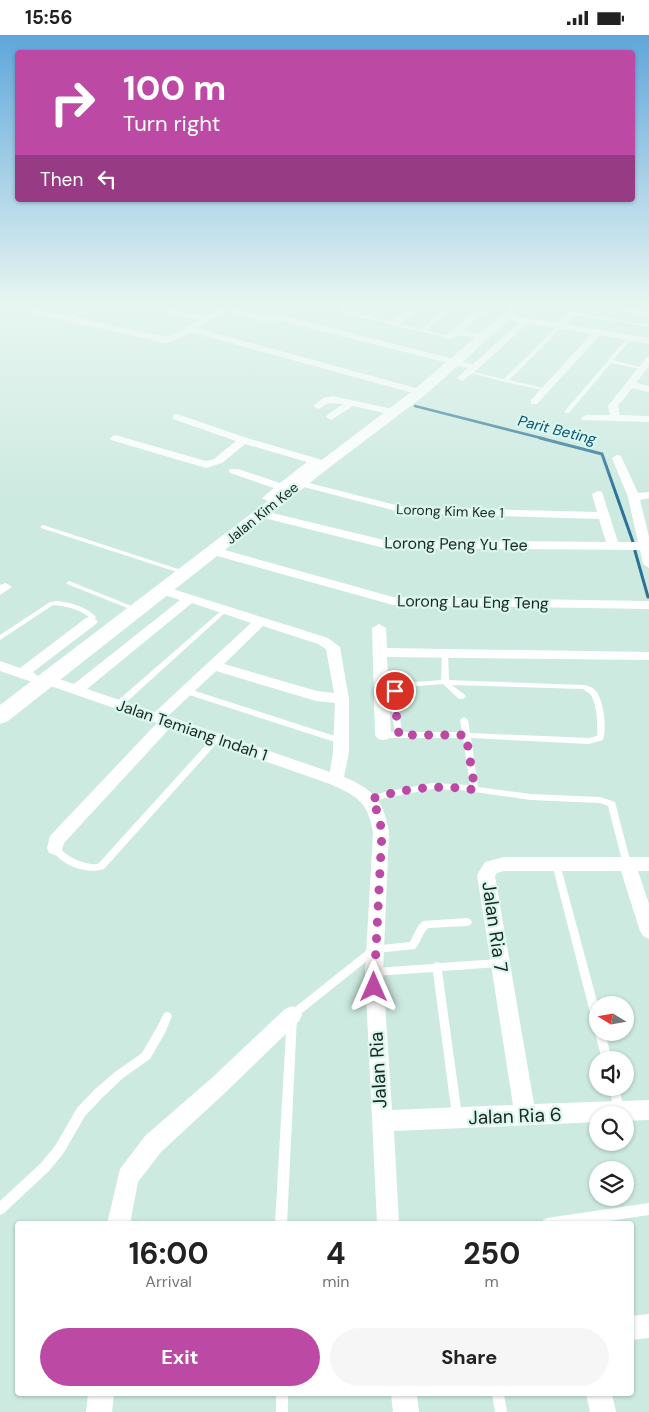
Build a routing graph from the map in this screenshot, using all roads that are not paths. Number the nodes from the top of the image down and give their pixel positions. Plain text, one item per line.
1 (337, 369) edge
2 (517, 369) edge
3 (564, 369) edge
4 (603, 369) edge
5 (642, 369) edge
6 (466, 370) joint
7 (505, 381) junction
8 (630, 385) junction
9 (649, 389) edge
10 (545, 390) junction
11 (420, 392) junction
12 (534, 402) dead end
13 (353, 403) junction
14 (318, 406) dead end
15 (393, 412) junction
16 (567, 412) dead end
17 (177, 417) dead end
18 (331, 417) dead end
19 (586, 418) dead end
20 (616, 419) junction
21 (649, 419) edge
22 (114, 438) dead end
23 (243, 440) junction
24 (617, 458) dead end
25 (319, 463) junction
26 (234, 471) dead end
27 (291, 486) junction
28 (598, 493) dead end
29 (649, 495) edge
30 (634, 497) junction
31 (264, 506) junction
32 (604, 516) junction
33 (43, 527) dead end
34 (633, 546) edge
35 (214, 551) junction
36 (649, 564) edge
37 (185, 573) junction
38 (69, 583) dead end
39 (163, 590) junction
40 (189, 599) junction
41 (647, 605) edge
42 (137, 610) junction
43 (224, 611) junction
44 (91, 621) joint
45 (260, 622) junction
46 (379, 628) dead end
47 (0, 638) edge
48 (379, 652) junction
49 (445, 653) junction
50 (649, 656) edge
51 (213, 665) junction
52 (0, 666) edge
53 (22, 674) junction
54 (45, 681) junction
55 (445, 682) junction
56 (76, 690) junction
57 (186, 691) junction
58 (462, 697) dead end
59 (342, 699) junction
60 (118, 705) junction
61 (0, 716) edge
62 (162, 720) junction
63 (464, 720) dead end
64 (386, 735) joint
65 (399, 735) junction
66 (466, 735) junction
67 (216, 739) junction
68 (341, 741) junction
69 (336, 780) junction
70 (475, 790) junction
71 (371, 799) junction
72 (55, 848) joint
73 (556, 864) junction
74 (627, 864) junction
75 (649, 864) edge
76 (467, 922) dead end
77 (649, 931) edge
78 (375, 949) junction
79 (499, 963) junction
80 (437, 966) junction
81 (374, 972) junction
82 (590, 996) edge
83 (292, 1015) junction
84 (167, 1016) dead end
85 (649, 1110) edge
86 (634, 1111) edge
87 (589, 1112) edge
88 (525, 1115) junction
89 (457, 1118) junction
90 (381, 1121) junction
91 (0, 1209) edge
92 (649, 1209) edge
93 (119, 1221) edge
94 (281, 1221) edge
95 (388, 1221) edge
96 (567, 1221) edge
97 (649, 1326) edge
98 (634, 1328) edge
99 (101, 1396) edge
100 (282, 1396) edge
101 (404, 1396) edge
102 (498, 1396) edge
103 (599, 1396) edge
104 (99, 1412) edge
105 (282, 1412) edge
106 (406, 1412) edge
107 (501, 1412) edge
108 (603, 1412) edge

1 - 11 street
2 - 7 lane
3 - 10 street
4 - 16 lane
5 - 8 street
6 - 7 lane
6 - 11 street, Jalan Kim Kee
7 - 10 lane
8 - 9 street
8 - 20 street
10 - 12 street
11 - 15 street, Jalan Kim Kee
13 - 14 street
13 - 15 street
13 - 18 street
15 - 25 street, Jalan Kim Kee
17 - 23 street
19 - 20 street
20 - 21 street
22 - 23 street
23 - 25 street
24 - 30 street
25 - 27 street, Jalan Kim Kee
26 - 27 street, Lorong Kim Kee 1
27 - 31 street, Jalan Kim Kee
27 - 32 street, Lorong Kim Kee 1
28 - 32 street
29 - 30 street
30 - 34 street
31 - 34 street, Lorong Peng Yu Tee
31 - 35 street, Jalan Kim Kee
32 - 34 street
33 - 37 lane
34 - 36 street
35 - 37 street, Jalan Kim Kee
35 - 41 street, Lorong Lau Eng Teng
37 - 39 street, Jalan Kim Kee
38 - 42 lane
39 - 40 street
39 - 42 street, Jalan Kim Kee
40 - 43 street
40 - 56 street
42 - 54 street, Jalan Kim Kee
43 - 45 street
43 - 60 lane
44 - 47 lane
44 - 53 street
45 - 51 street
45 - 59 street
46 - 48 street
48 - 49 street
48 - 64 street
49 - 50 street
49 - 55 lane
51 - 57 street
51 - 59 street
52 - 53 street, Jalan Temiang Indah 1
53 - 54 street, Jalan Temiang Indah 1
54 - 56 street, Jalan Temiang Indah 1
54 - 61 street, Jalan Kim Kee
55 - 58 lane
55 - 65 lane
55 - 66 lane
56 - 60 street, Jalan Temiang Indah 1
57 - 62 street
57 - 68 lane
59 - 68 street
60 - 62 street, Jalan Temiang Indah 1
62 - 67 street, Jalan Temiang Indah 1
62 - 72 street
63 - 66 lane
64 - 65 lane
65 - 66 lane
66 - 70 lane
67 - 69 street, Jalan Temiang Indah 1
67 - 72 lane
68 - 69 street
69 - 71 street, Jalan Temiang Indah 1
70 - 71 lane
70 - 74 lane
71 - 78 street, Jalan Ria
73 - 74 street, Jalan Ria 7
73 - 79 street, Jalan Ria 7
73 - 82 lane
74 - 75 street, Jalan Ria 7
74 - 77 street
76 - 78 lane
78 - 81 street, Jalan Ria
78 - 83 lane
79 - 80 lane
79 - 88 street, Jalan Ria 7
80 - 81 lane
80 - 89 lane
81 - 90 street, Jalan Ria
83 - 93 street
83 - 94 lane
84 - 91 lane
85 - 86 street, Jalan Ria 6
87 - 88 street, Jalan Ria 6
88 - 89 street, Jalan Ria 6
89 - 90 street, Jalan Ria 6
90 - 95 street, Jalan Ria
92 - 96 lane
97 - 98 street
99 - 104 street
100 - 105 lane
101 - 106 street
102 - 107 lane
103 - 108 street

